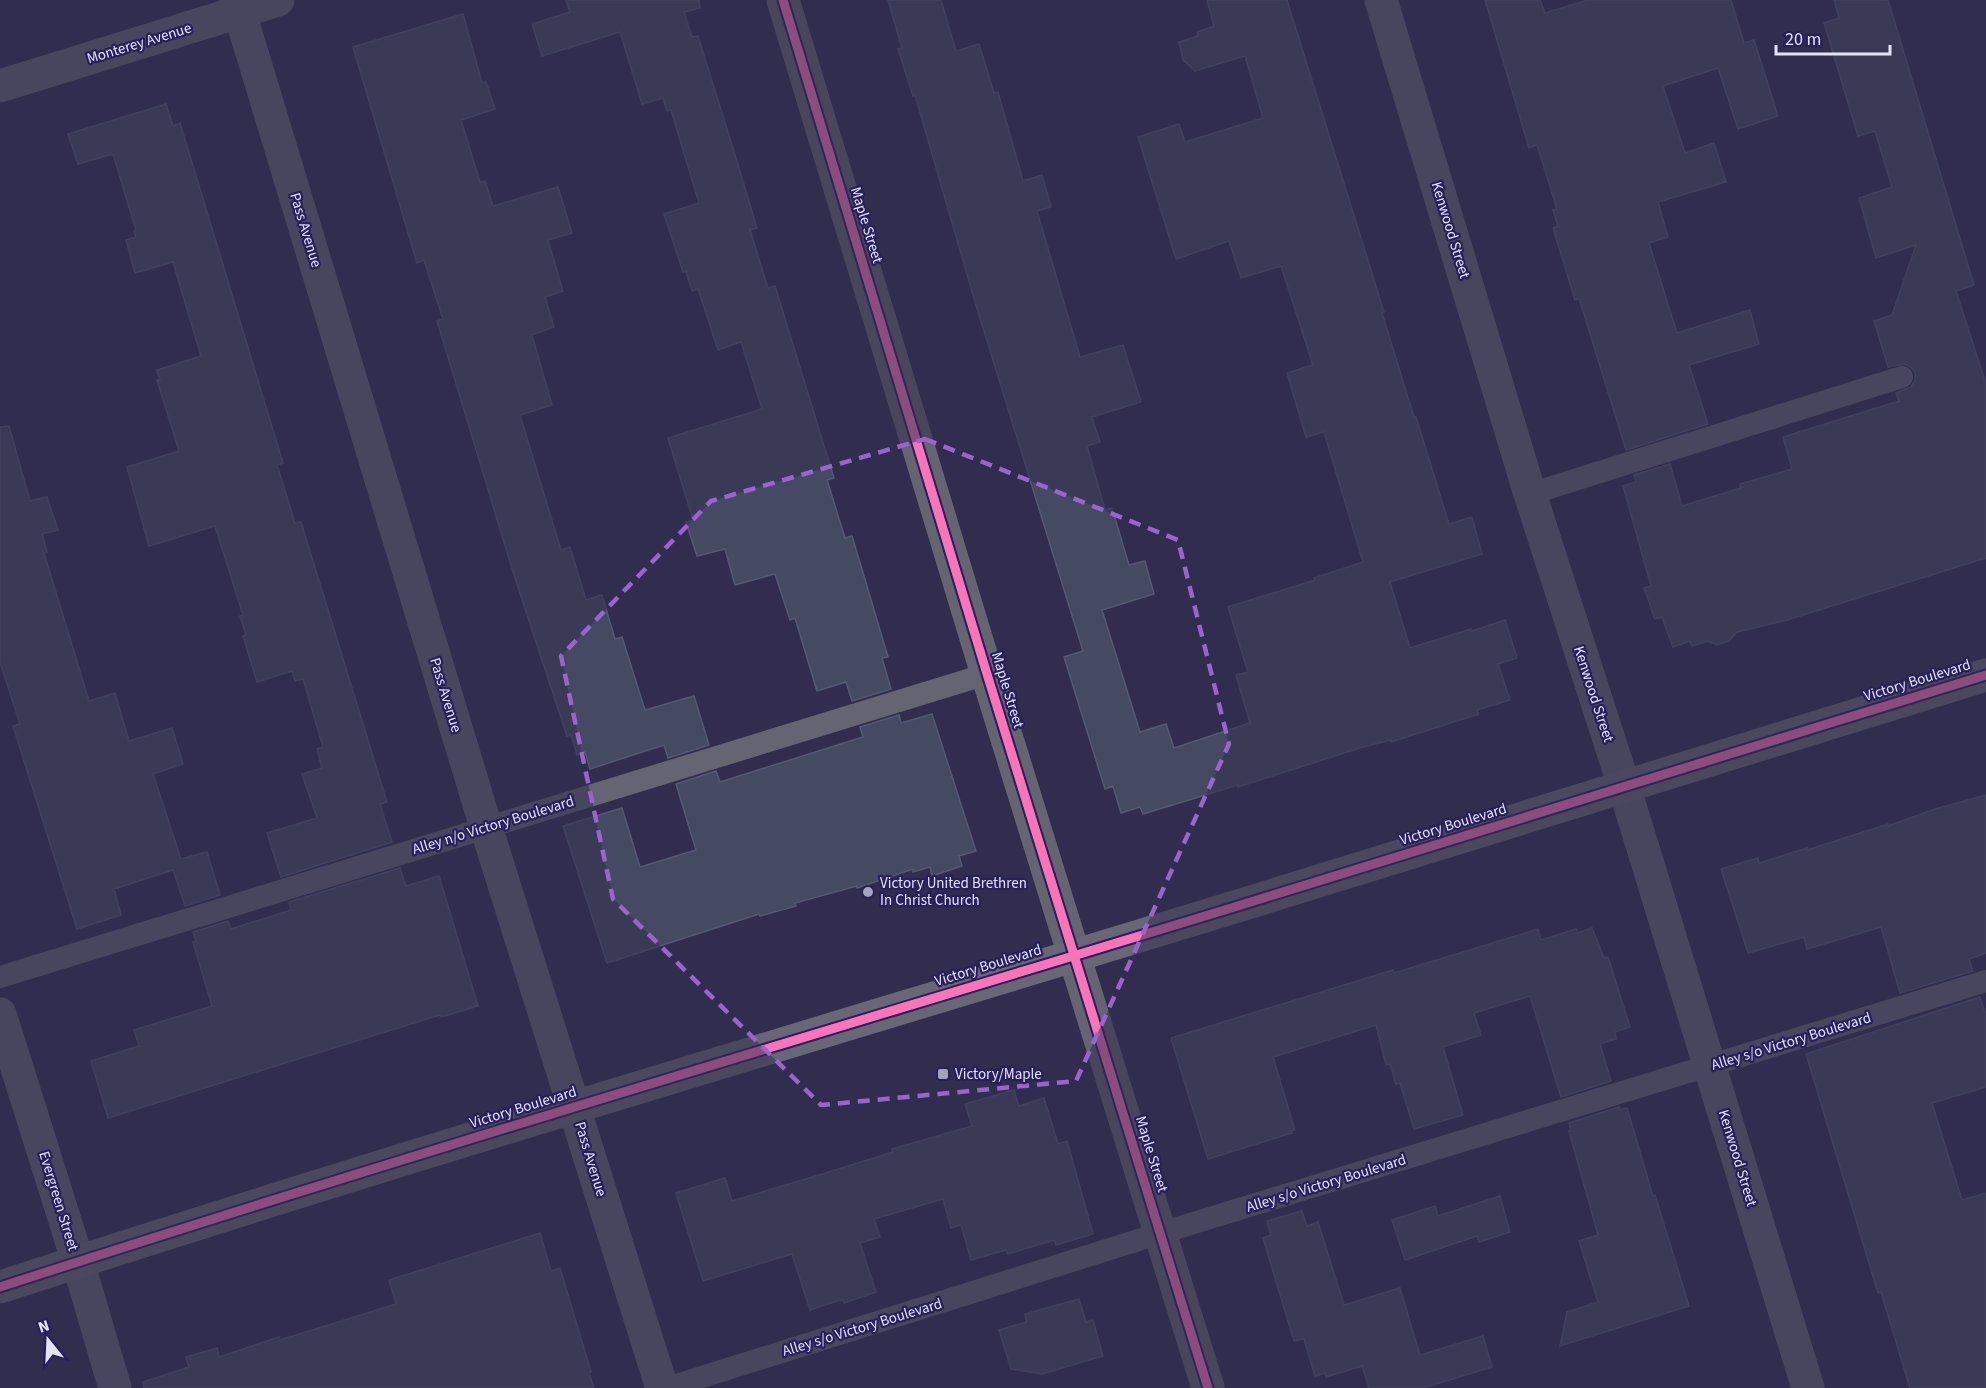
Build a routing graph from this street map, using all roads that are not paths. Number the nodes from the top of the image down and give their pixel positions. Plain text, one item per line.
1 (278, 0) edge
2 (783, 0) edge
3 (1381, 0) edge
4 (238, 6) edge
5 (0, 86) edge
6 (1902, 377) dead end
7 (1530, 494) junction
8 (987, 674) junction
9 (1986, 675) edge
10 (1624, 786) junction
11 (486, 827) junction
12 (1074, 955) junction
13 (0, 977) edge
14 (1986, 981) edge
15 (0, 1014) edge
16 (1710, 1066) junction
17 (575, 1107) junction
18 (1161, 1233) junction
19 (78, 1262) junction
20 (0, 1287) edge
21 (115, 1388) edge
22 (664, 1388) edge
23 (1208, 1388) edge
24 (1808, 1388) edge

1 - 4 street, Monterey Avenue
2 - 8 street, Maple Street
3 - 7 street, Kenwood Street
4 - 5 street, Monterey Avenue
4 - 11 street, Pass Avenue
6 - 7 lane
7 - 10 street, Kenwood Street
8 - 11 lane, Alley n/o Victory Boulevard
8 - 12 street, Maple Street
9 - 10 main road, Victory Boulevard
10 - 12 main road, Victory Boulevard
10 - 16 street, Kenwood Street
11 - 13 lane, Alley n/o Victory Boulevard
11 - 17 street, Pass Avenue
12 - 17 main road, Victory Boulevard
12 - 18 street, Maple Street
14 - 16 lane, Alley s/o Victory Boulevard
15 - 19 street, Evergreen Street
16 - 18 lane, Alley s/o Victory Boulevard
16 - 24 street, Kenwood Street
17 - 19 main road, Victory Boulevard
17 - 22 street, Pass Avenue
18 - 22 lane, Alley s/o Victory Boulevard
18 - 23 street, Maple Street
19 - 20 main road, Victory Boulevard
19 - 21 street, Evergreen Street

